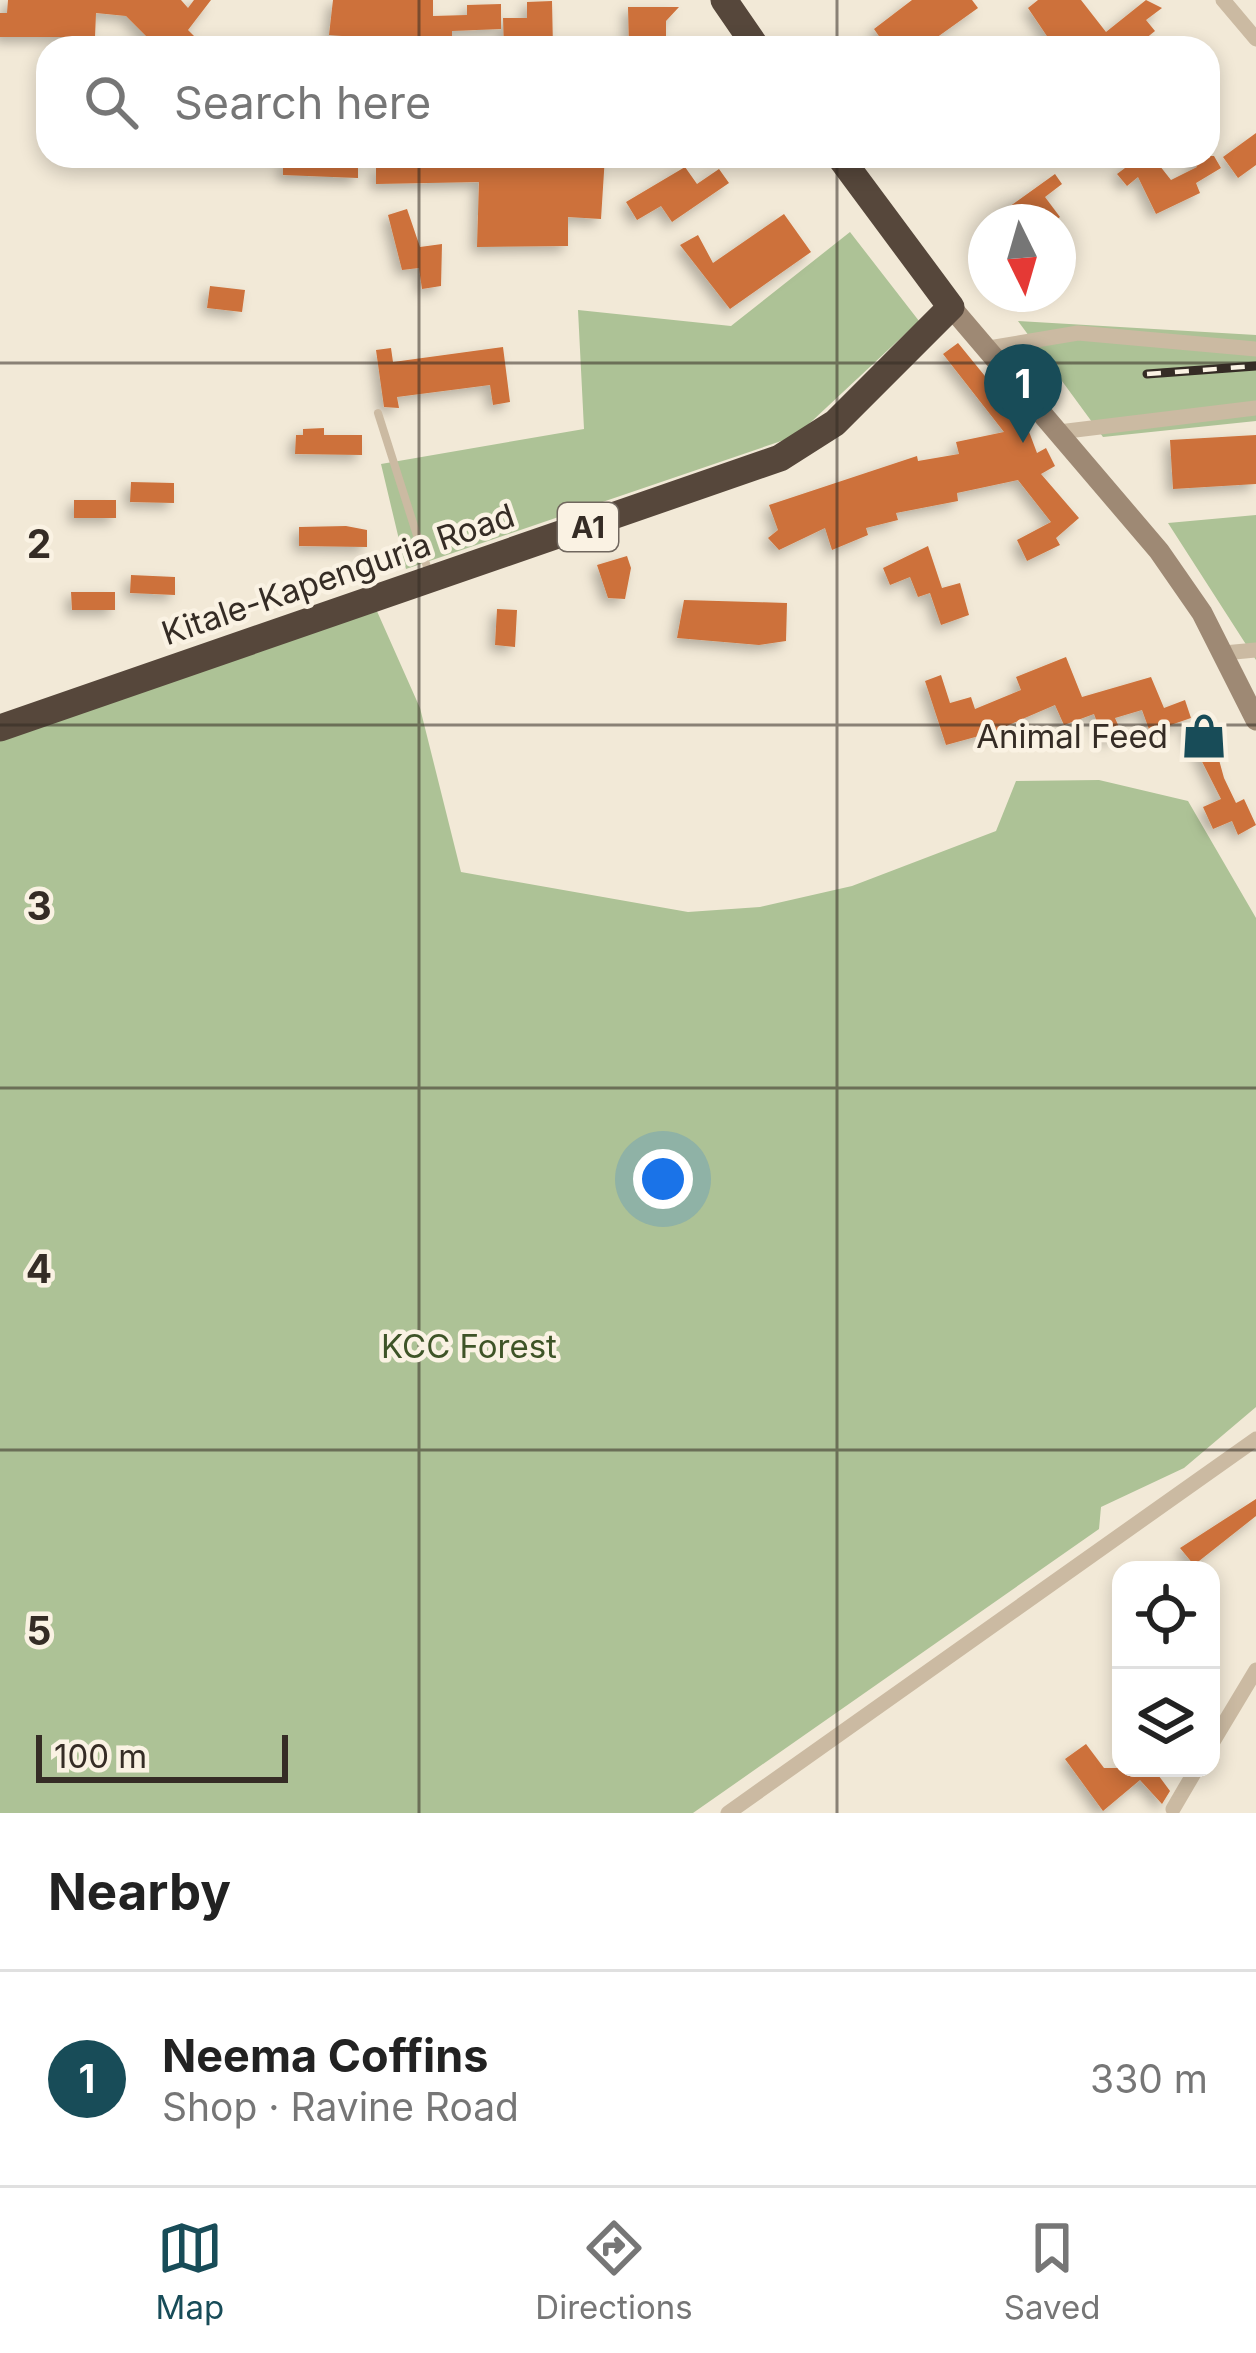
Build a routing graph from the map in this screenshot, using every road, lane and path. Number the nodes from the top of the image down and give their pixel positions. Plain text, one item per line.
1 (724, 0) edge
2 (1223, 0) edge
3 (749, 36) edge
4 (1256, 39) edge
5 (847, 168) edge
6 (951, 307) junction
7 (989, 348) junction
8 (1256, 349) edge
9 (1256, 408) edge
10 (378, 413) dead end
11 (1059, 432) junction
12 (431, 580) junction
13 (1256, 650) edge
14 (1224, 653) junction
15 (1256, 720) edge
16 (0, 728) edge
17 (1256, 1439) edge
18 (1256, 1670) edge
19 (1220, 1730) edge
20 (1192, 1777) edge
21 (1173, 1808) dead end
22 (728, 1813) edge

1 - 3 highway
2 - 4 street
5 - 6 highway
6 - 7 street
6 - 12 highway, Kitale-Kapenguria Road / A1
7 - 8 street
7 - 11 street
9 - 11 street
10 - 12 lane
11 - 14 street
12 - 16 highway, Kitale-Kapenguria Road / A1
13 - 14 street
14 - 15 street
17 - 22 street
18 - 19 street
20 - 21 street

